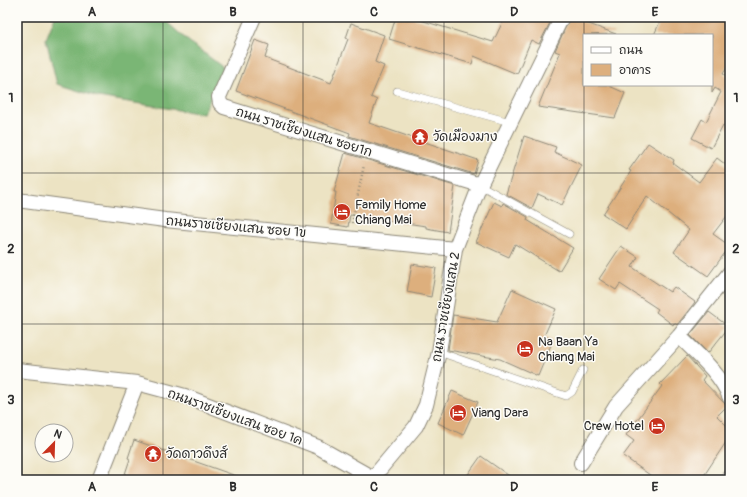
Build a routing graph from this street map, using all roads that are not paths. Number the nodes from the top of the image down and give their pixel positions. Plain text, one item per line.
1 (254, 17) edge
2 (562, 17) edge
3 (398, 91) dead end
4 (510, 122) junction
5 (480, 185) junction
6 (17, 200) edge
7 (569, 234) dead end
8 (455, 249) junction
9 (730, 272) edge
10 (679, 336) junction
11 (439, 352) junction
12 (17, 370) edge
13 (583, 370) dead end
14 (137, 384) junction
15 (730, 398) edge
16 (581, 464) dead end
17 (730, 476) edge
18 (372, 479) edge
19 (99, 480) edge
20 (727, 480) edge

1 - 5 street, ถนน ราชเชียงแสน ซอย1ก
2 - 4 street, ถนน ราชเชียงแสน 2
3 - 4 lane
4 - 5 street, ถนน ราชเชียงแสน 2
5 - 7 lane
5 - 8 street, ถนน ราชเชียงแสน 2
6 - 8 street, ถนนราชเชียงแสน ซอย 1ข
8 - 11 street, ถนน ราชเชียงแสน 2
9 - 10 street
10 - 15 street
10 - 16 street
11 - 13 lane
11 - 18 street, ถนน ราชเชียงแสน 2
12 - 14 street, ถนนราชเชียงแสน ซอย 1ค
14 - 18 street, ถนนราชเชียงแสน ซอย 1ค
14 - 19 street
17 - 20 street

